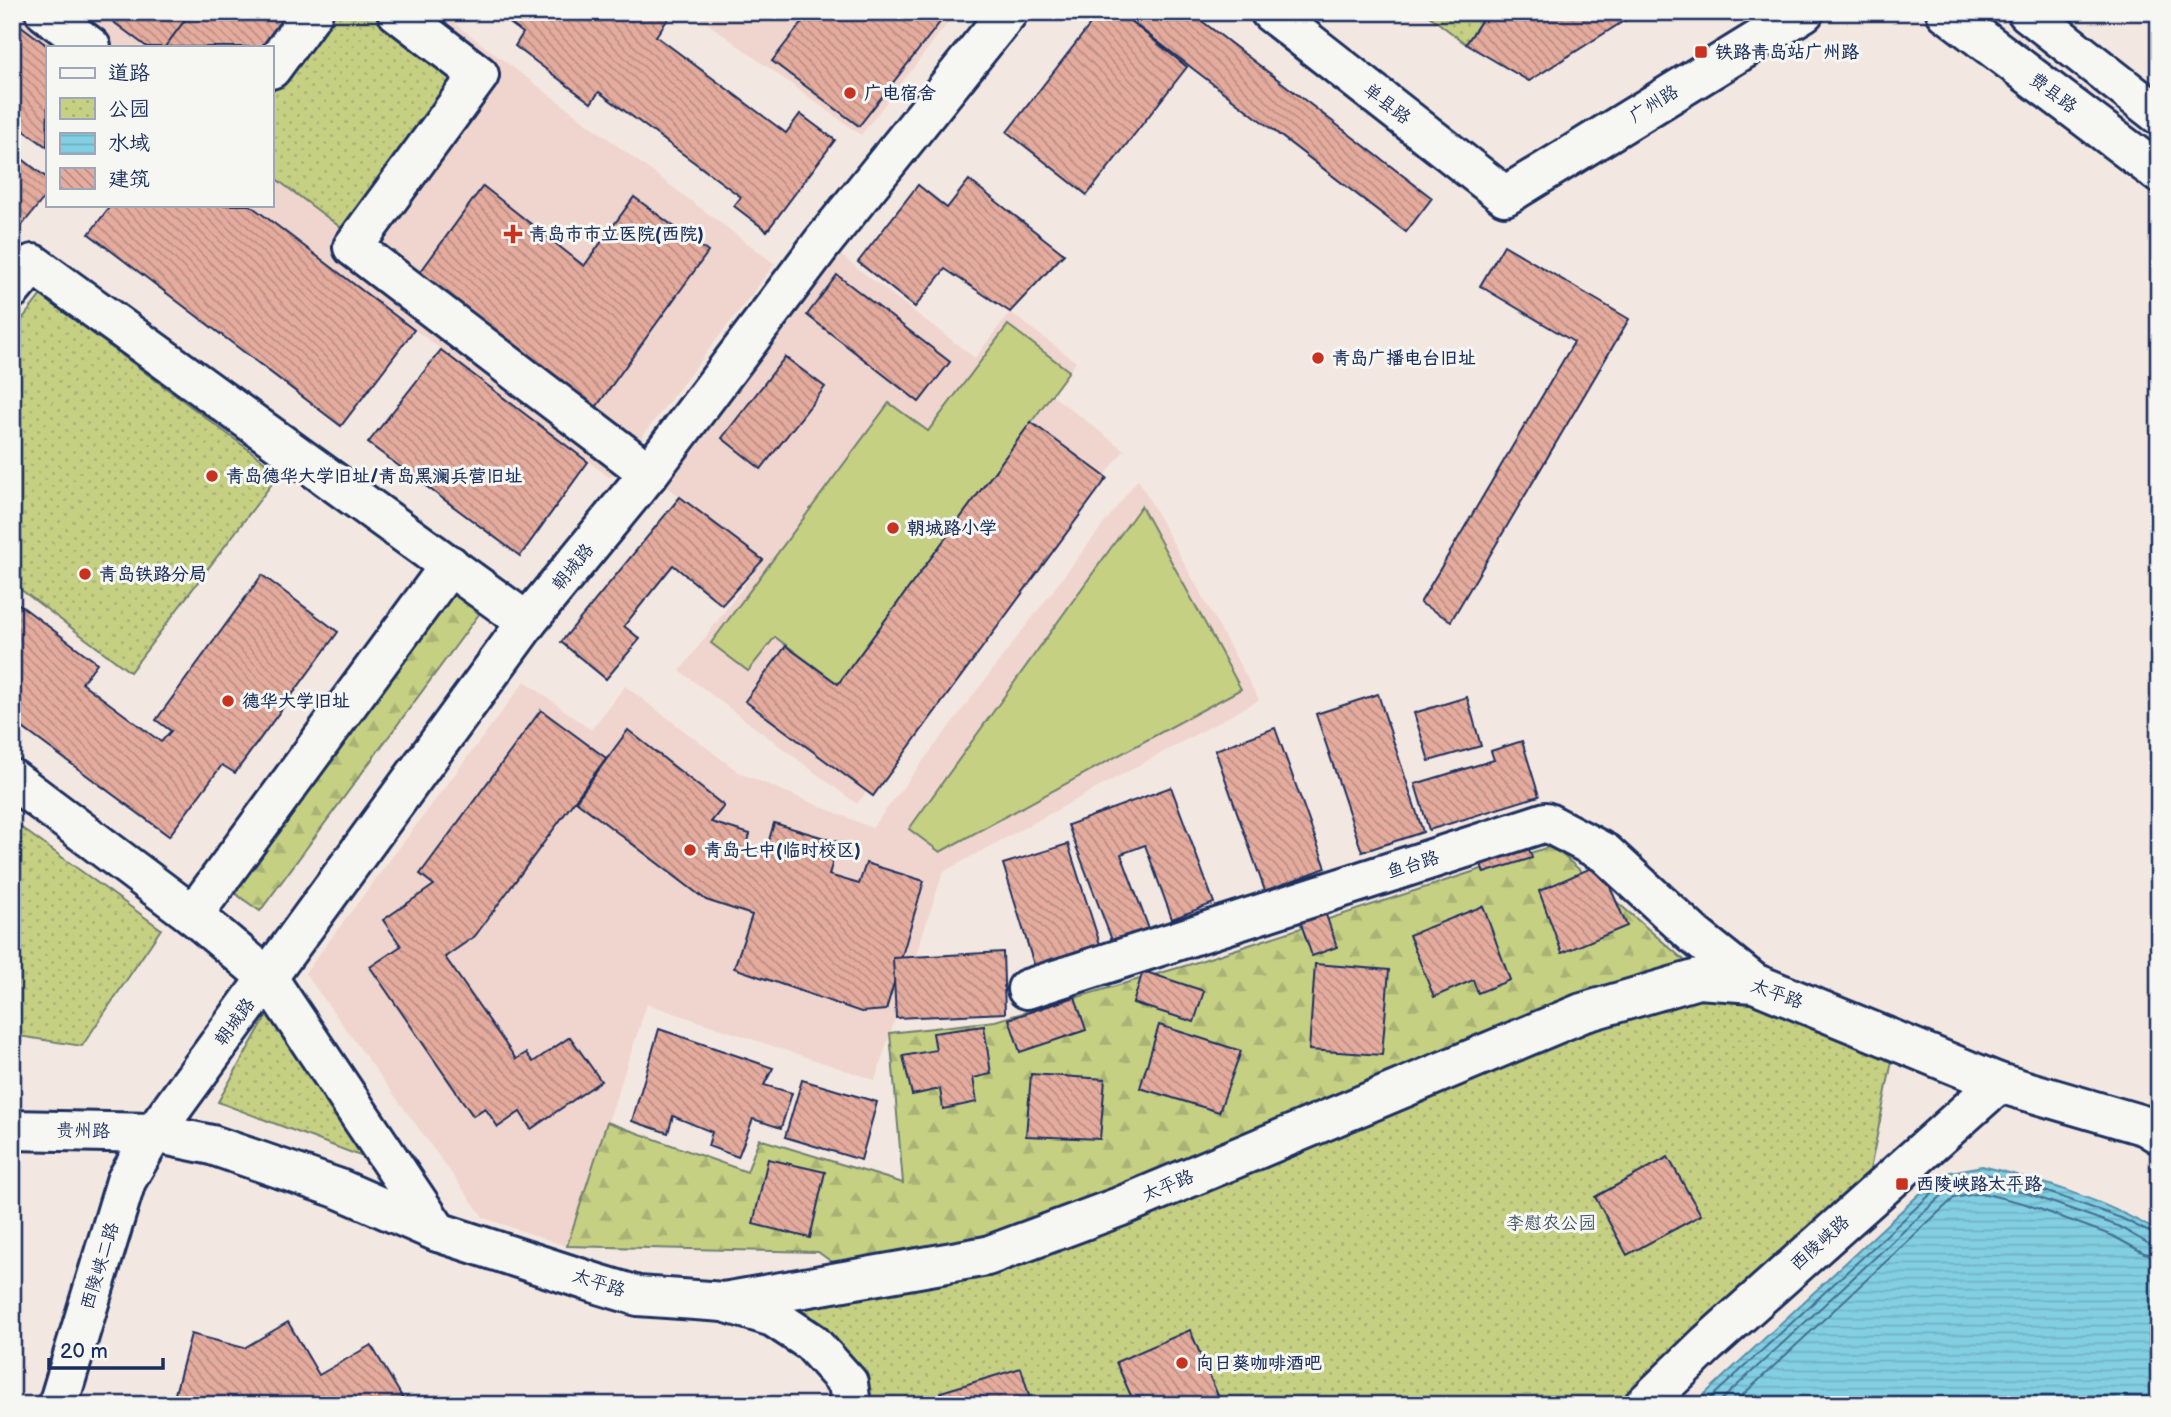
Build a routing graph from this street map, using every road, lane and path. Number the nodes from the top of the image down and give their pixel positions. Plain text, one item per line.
1 (45, 12) edge
2 (313, 12) edge
3 (397, 12) edge
4 (1008, 12) edge
5 (1270, 12) edge
6 (1804, 12) edge
7 (1946, 12) edge
8 (2027, 12) edge
9 (90, 46) edge
10 (273, 66) edge
11 (2159, 115) edge
12 (2159, 173) edge
13 (1505, 196) joint
14 (12, 289) edge
15 (649, 473) junction
16 (450, 565) junction
17 (527, 622) junction
18 (12, 779) edge
19 (193, 915) junction
20 (267, 977) junction
21 (1754, 983) junction
22 (1027, 989) dead end
23 (2000, 1083) junction
24 (12, 1130) edge
25 (154, 1133) junction
26 (2159, 1134) edge
27 (438, 1232) junction
28 (724, 1302) junction
29 (58, 1405) edge
30 (851, 1405) edge
31 (1644, 1405) edge

1 - 9 street
2 - 10 street
3 - 15 street
4 - 15 street, 朝城路
5 - 13 street, 单县路
6 - 13 street, 广州路
7 - 12 street, 费县路
8 - 11 street
14 - 16 street
15 - 17 street, 朝城路
16 - 17 street
16 - 19 street
17 - 20 street, 朝城路
18 - 19 street
19 - 20 street
20 - 25 street, 朝城路
20 - 27 street
21 - 22 street, 鱼台路
21 - 23 street, 太平路
21 - 28 street, 太平路
23 - 26 street, 太平路
23 - 31 street, 西陵峡路
24 - 25 street, 贵州路
25 - 27 street, 太平路
25 - 29 street, 西陵峡二路
27 - 28 street, 太平路
28 - 30 street

